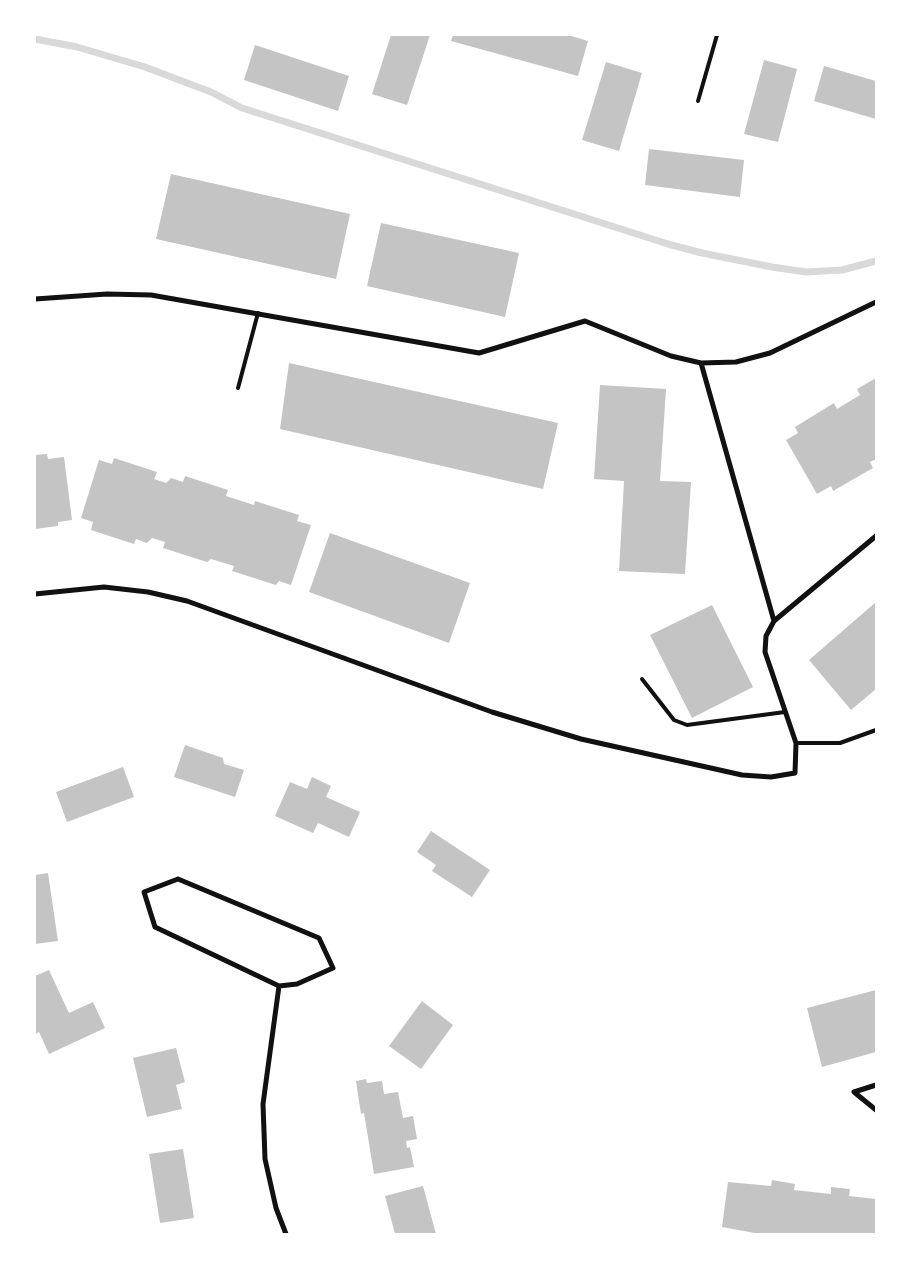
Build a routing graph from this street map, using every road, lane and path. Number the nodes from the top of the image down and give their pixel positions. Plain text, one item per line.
1 (717, 35) edge
2 (698, 101) dead end
3 (35, 299) edge
4 (876, 302) edge
5 (258, 314) junction
6 (701, 363) junction
7 (238, 388) dead end
8 (876, 536) edge
9 (35, 594) edge
10 (774, 621) junction
11 (642, 679) dead end
12 (785, 712) junction
13 (876, 730) edge
14 (796, 743) junction
15 (279, 986) junction
16 (876, 1085) edge
17 (876, 1110) edge
18 (286, 1234) edge

1 - 2 lane
3 - 5 street
4 - 6 street
5 - 6 street
5 - 7 lane
6 - 10 street
8 - 10 street
9 - 14 street
10 - 12 street
11 - 12 lane
12 - 14 street
13 - 14 lane
15 - 15 street
15 - 18 street
16 - 17 street

